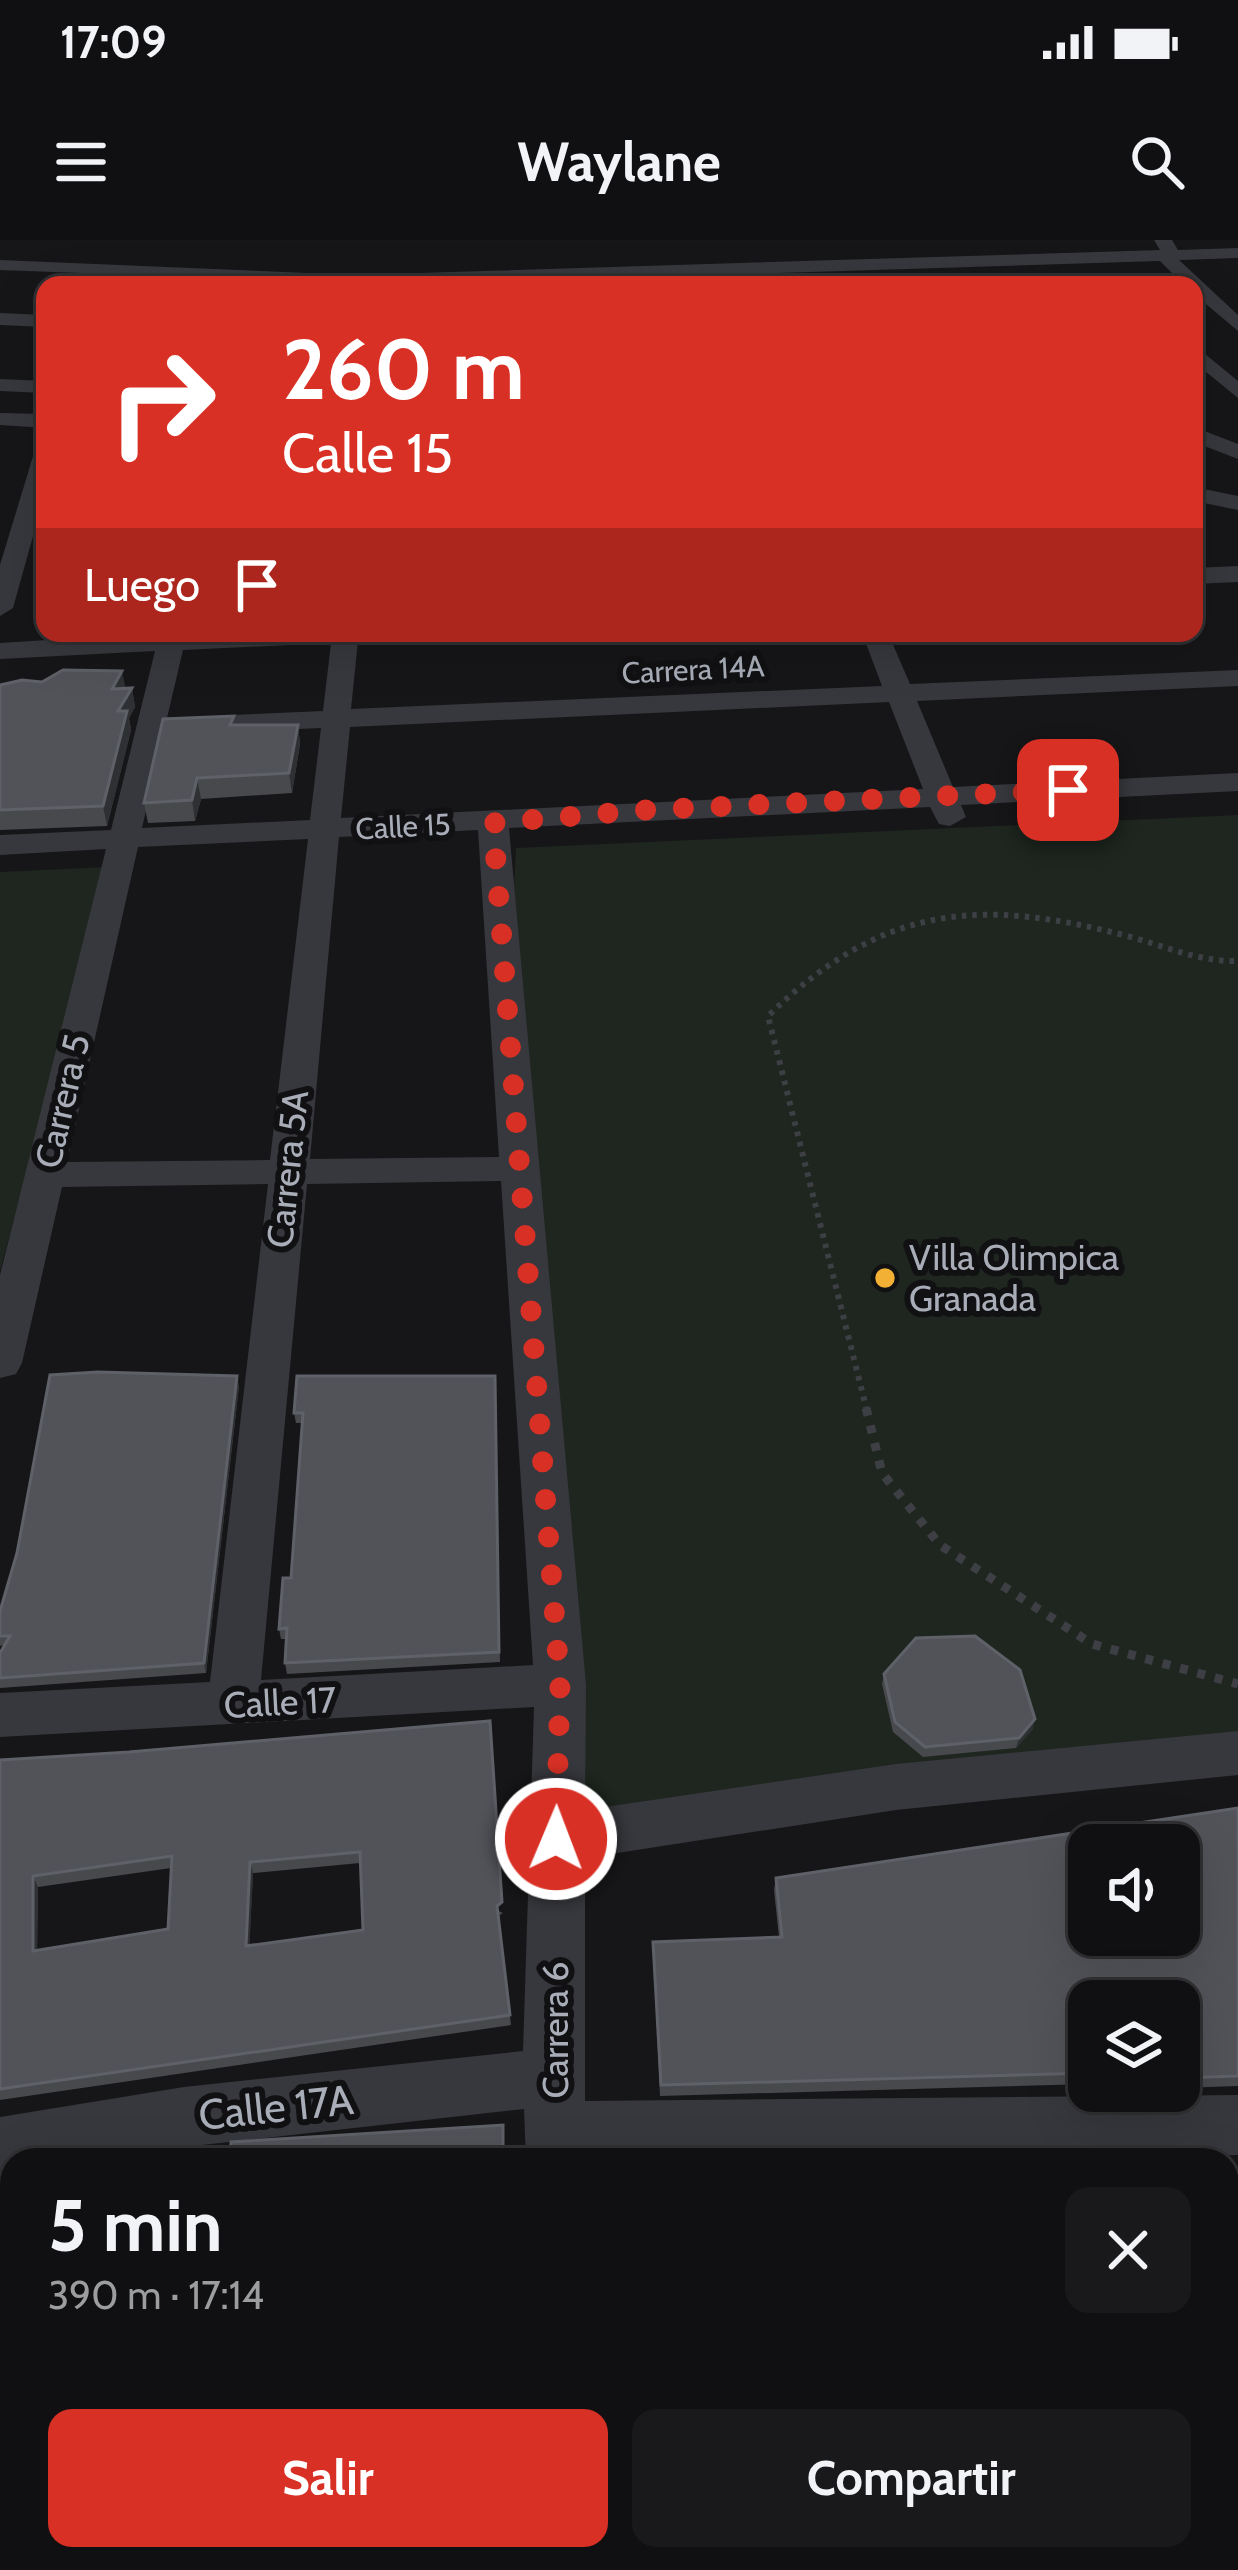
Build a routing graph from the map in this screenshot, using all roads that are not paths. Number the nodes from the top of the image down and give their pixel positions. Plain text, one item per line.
1 (891, 240) edge
2 (104, 245) dead end
3 (755, 245) dead end
4 (1167, 246) edge
5 (1238, 253) edge
6 (349, 255) dead end
7 (881, 263) junction
8 (0, 265) edge
9 (797, 265) junction
10 (87, 276) edge
11 (95, 276) edge
12 (353, 276) edge
13 (458, 276) edge
14 (1185, 276) edge
15 (1203, 293) joint
16 (1235, 293) edge
17 (0, 319) edge
18 (36, 321) edge
19 (1238, 325) edge
20 (1238, 354) edge
21 (1203, 357) edge
22 (1203, 357) edge
23 (1203, 359) edge
24 (1238, 364) edge
25 (0, 386) edge
26 (36, 387) edge
27 (1238, 392) edge
28 (0, 419) edge
29 (36, 421) edge
30 (1203, 438) edge
31 (1238, 452) edge
32 (36, 477) edge
33 (36, 479) edge
34 (1203, 496) edge
35 (0, 500) edge
36 (1238, 503) edge
37 (8, 552) edge
38 (1203, 577) edge
39 (1236, 580) edge
40 (1203, 590) edge
41 (0, 606) edge
42 (36, 636) edge
43 (0, 639) edge
44 (111, 642) edge
45 (171, 642) edge
46 (344, 642) edge
47 (879, 642) edge
48 (0, 651) edge
49 (1238, 678) edge
50 (899, 693) junction
51 (335, 719) junction
52 (151, 727) junction
53 (1238, 782) edge
54 (1238, 803) edge
55 (945, 806) junction
56 (494, 832) junction
57 (320, 840) junction
58 (0, 845) edge
59 (121, 850) junction
60 (0, 865) edge
61 (521, 1169) junction
62 (287, 1173) junction
63 (44, 1175) junction
64 (0, 1363) edge
65 (560, 1685) junction
66 (233, 1706) junction
67 (0, 1715) edge
68 (1238, 1753) edge
69 (556, 1839) junction
70 (556, 2123) edge
71 (1238, 2125) edge
72 (182, 2138) edge
73 (0, 2148) edge

1 - 7 street
2 - 11 street
3 - 9 street
4 - 5 street
4 - 7 street
4 - 14 street
4 - 16 street
6 - 12 street
7 - 9 street
8 - 10 street
9 - 13 street
15 - 16 street
15 - 19 street
17 - 18 street
20 - 21 street
22 - 24 street
23 - 27 street
25 - 26 street
28 - 29 street
30 - 31 street
32 - 35 street
33 - 37 street
34 - 36 street
37 - 41 street
38 - 39 street
39 - 40 street
42 - 43 street
44 - 48 street
45 - 52 street, Carrera 5
46 - 51 street, Carrera 5A
47 - 50 street
49 - 50 street, Carrera 14A
50 - 51 street, Carrera 14A
50 - 55 street
51 - 52 street, Carrera 14A
51 - 57 street, Carrera 5A
52 - 59 street, Carrera 5
53 - 55 street, Calle 15
54 - 55 street, Calle 15
55 - 56 street, Calle 15
56 - 57 street, Calle 15
56 - 61 street, Carrera 6
57 - 59 street, Calle 15
57 - 62 street, Carrera 5A
58 - 59 street, Calle 15
59 - 60 street, Calle 15
59 - 63 street, Carrera 5
61 - 62 street
61 - 65 street, Carrera 6
62 - 63 street
62 - 66 street, Carrera 5A
63 - 64 street, Carrera 5
65 - 66 street, Calle 17
65 - 69 street, Carrera 6
66 - 67 street, Calle 17
68 - 69 street
69 - 70 street, Carrera 6
70 - 71 street, Calle 17A
70 - 72 street, Calle 17A
72 - 73 street, Calle 17A

